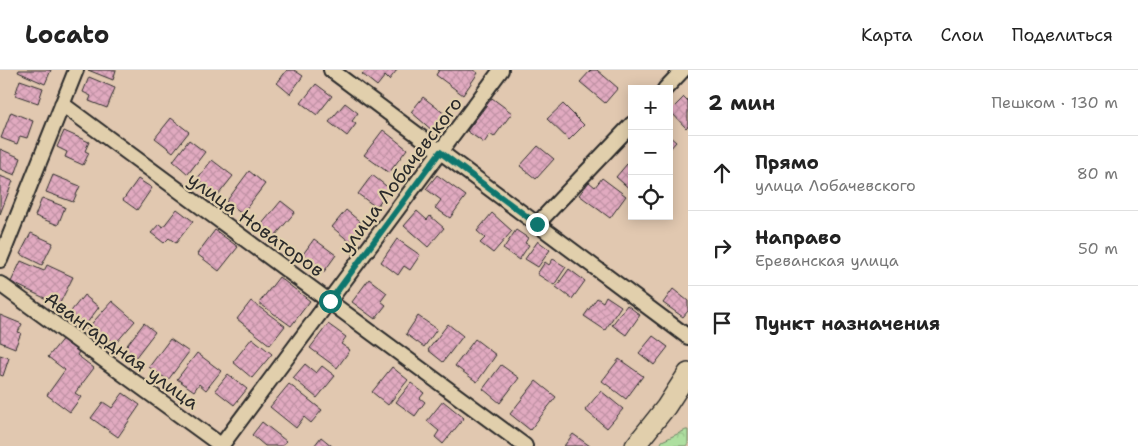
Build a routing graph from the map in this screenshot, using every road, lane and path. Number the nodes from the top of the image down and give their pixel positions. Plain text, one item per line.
1 (76, 70) edge
2 (331, 70) edge
3 (500, 70) edge
4 (683, 70) edge
5 (669, 85) edge
6 (62, 104) junction
7 (628, 128) edge
8 (440, 152) junction
9 (537, 224) junction
10 (0, 260) edge
11 (0, 284) edge
12 (330, 301) junction
13 (688, 338) edge
14 (688, 373) edge
15 (222, 446) edge
16 (524, 446) edge
17 (635, 446) edge

1 - 6 street
2 - 8 street
3 - 8 street, улица Лобачевского
4 - 5 street
6 - 10 street
6 - 12 street, улица Новаторов
7 - 9 street
8 - 9 street
8 - 12 street, улица Лобачевского
9 - 13 street
11 - 15 street, Авангардная улица
12 - 15 street, улица Лобачевского
12 - 16 street, улица Новаторов
14 - 17 street

